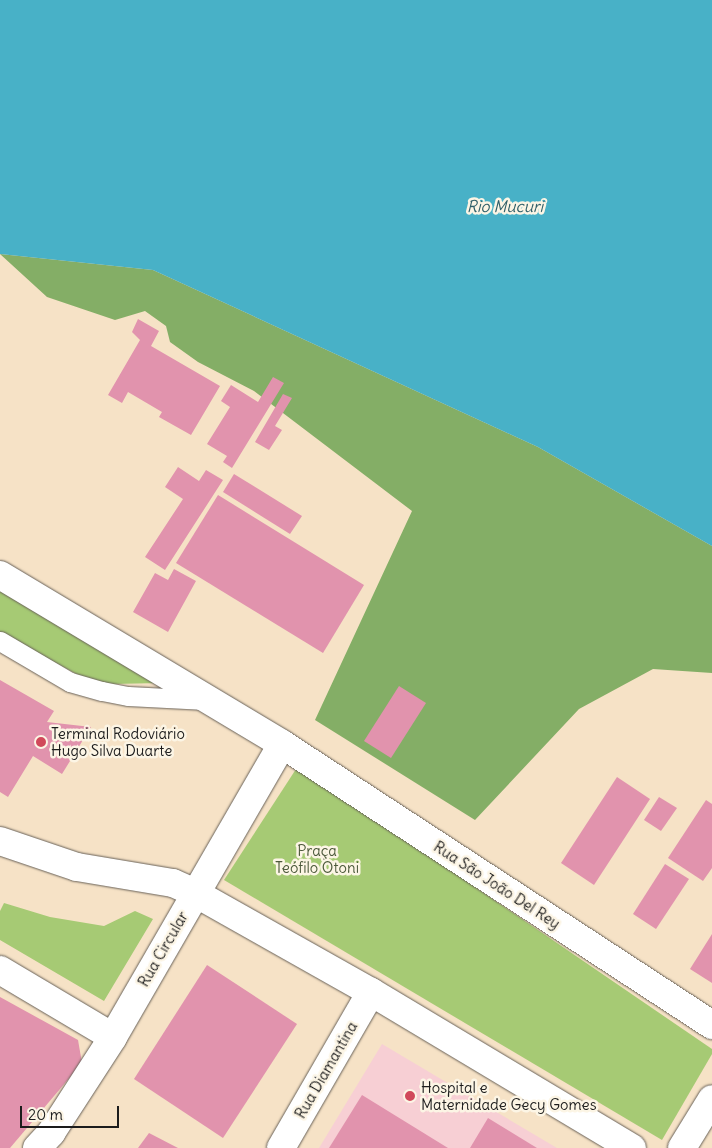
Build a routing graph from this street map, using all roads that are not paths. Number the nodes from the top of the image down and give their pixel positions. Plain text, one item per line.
1 (0, 575) edge
2 (0, 641) edge
3 (210, 700) junction
4 (282, 744) junction
5 (0, 841) edge
6 (195, 893) junction
7 (0, 970) edge
8 (371, 992) junction
9 (712, 1026) edge
10 (113, 1037) junction
11 (712, 1099) edge
12 (36, 1148) edge
13 (281, 1148) edge
14 (632, 1148) edge
15 (682, 1148) edge

1 - 3 street
2 - 3 lane
3 - 4 street
4 - 6 street, Rua Circular
4 - 9 street, Rua São João Del Rey
5 - 6 street
6 - 8 street
6 - 10 street, Rua Circular
7 - 10 street
8 - 13 street, Rua Diamantina
8 - 14 street
10 - 12 street, Rua Circular
11 - 15 street

